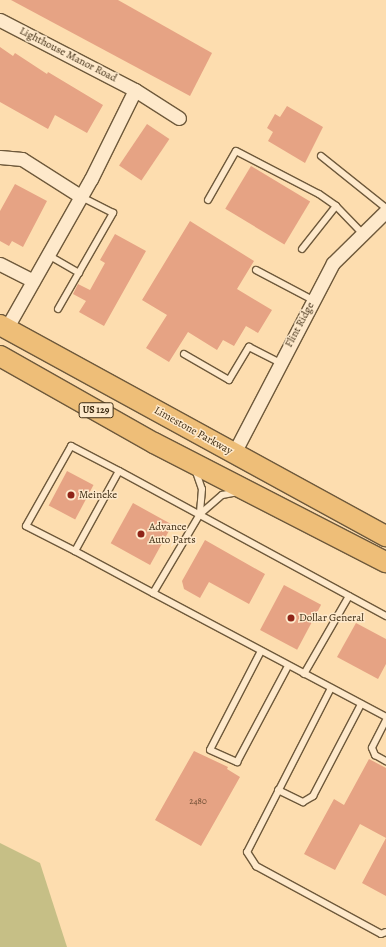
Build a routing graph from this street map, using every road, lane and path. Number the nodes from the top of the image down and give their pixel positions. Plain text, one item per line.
1 (0, 20) edge
2 (135, 90) junction
3 (179, 118) dead end
4 (321, 156) dead end
5 (0, 157) edge
6 (80, 196) junction
7 (208, 200) dead end
8 (336, 206) junction
9 (386, 209) edge
10 (362, 233) junction
11 (302, 249) dead end
12 (48, 255) junction
13 (0, 264) edge
14 (256, 270) dead end
15 (79, 273) junction
16 (33, 281) junction
17 (313, 300) junction
18 (58, 309) dead end
19 (2, 331) edge
20 (184, 354) dead end
21 (0, 356) edge
22 (280, 363) junction
23 (234, 453) junction
24 (194, 464) junction
25 (119, 471) junction
26 (246, 491) junction
27 (200, 514) junction
28 (386, 536) edge
29 (75, 551) junction
30 (386, 562) edge
31 (153, 593) junction
32 (349, 596) junction
33 (386, 616) edge
34 (261, 651) junction
35 (288, 666) junction
36 (304, 674) junction
37 (331, 688) junction
38 (362, 704) junction
39 (386, 716) edge
40 (386, 720) edge
41 (386, 761) edge
42 (278, 790) junction
43 (386, 932) edge

1 - 2 street, Lighthouse Manor Road
2 - 3 street, Lighthouse Manor Road
2 - 6 street
4 - 9 lane
5 - 6 street
6 - 12 street
6 - 15 lane
7 - 8 lane
8 - 10 lane
8 - 11 lane
9 - 10 street, Flint Ridge
10 - 17 street, Flint Ridge
12 - 15 lane
12 - 16 street
13 - 16 street
14 - 17 lane
15 - 18 lane
16 - 19 street
17 - 22 street, Flint Ridge
19 - 23 main road, Limestone Parkway / US 129
20 - 22 lane
21 - 24 main road, US 129
22 - 23 street, Flint Ridge
23 - 28 main road, Limestone Parkway / US 129
24 - 26 main road, US 129
24 - 27 lane
25 - 27 lane
25 - 29 lane
25 - 29 lane
26 - 27 lane
26 - 30 main road, US 129
27 - 31 lane
27 - 32 lane
29 - 31 lane
31 - 34 lane
32 - 33 lane
32 - 36 lane
34 - 35 lane
34 - 35 lane
35 - 36 lane
36 - 37 lane
37 - 38 lane
37 - 42 lane
38 - 39 lane
38 - 42 lane
40 - 41 lane
42 - 43 lane

